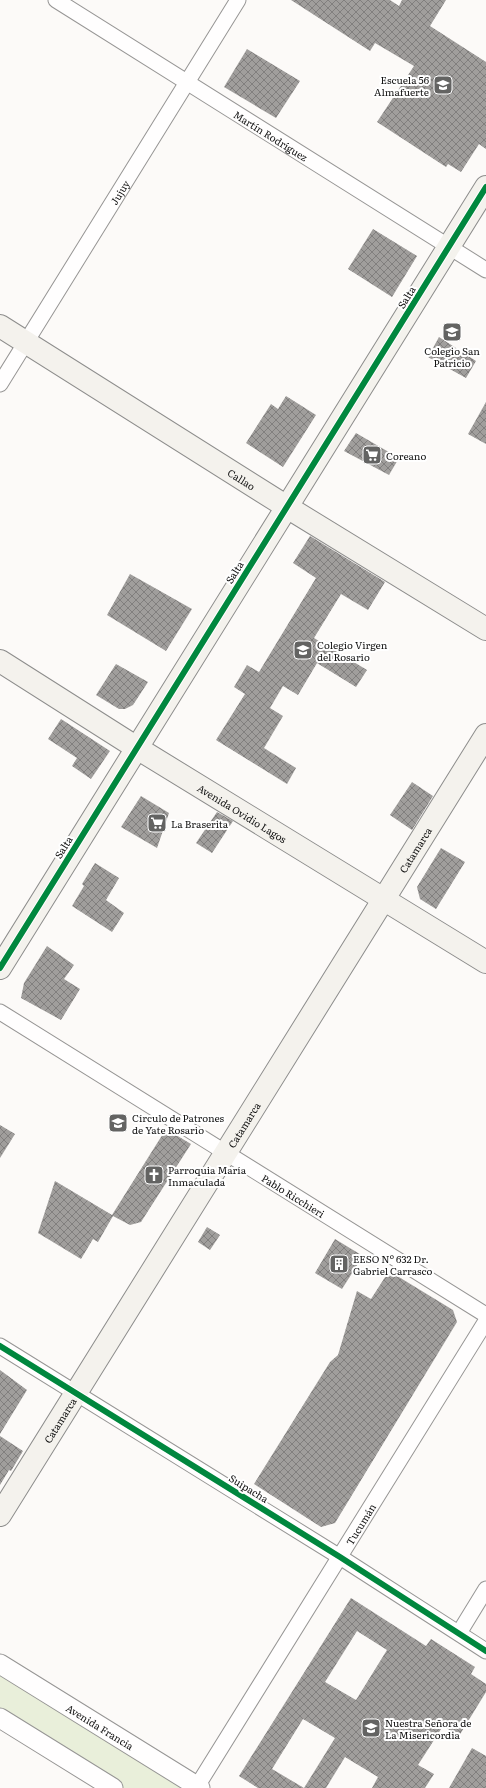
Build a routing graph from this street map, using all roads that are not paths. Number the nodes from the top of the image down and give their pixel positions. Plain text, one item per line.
1 (56, 0) edge
2 (238, 0) edge
3 (187, 82) junction
4 (486, 187) edge
5 (449, 247) junction
6 (486, 270) edge
7 (0, 326) edge
8 (26, 342) junction
9 (0, 384) edge
10 (287, 507) junction
11 (486, 629) edge
12 (0, 661) edge
13 (486, 735) edge
14 (137, 748) junction
15 (384, 899) junction
16 (486, 962) edge
17 (0, 968) edge
18 (0, 1012) edge
19 (226, 1153) junction
20 (486, 1315) edge
21 (486, 1321) edge
22 (0, 1346) edge
23 (76, 1393) junction
24 (0, 1515) edge
25 (340, 1557) junction
26 (486, 1589) edge
27 (459, 1633) junction
28 (486, 1651) edge
29 (0, 1664) edge
30 (0, 1718) edge
31 (197, 1787) edge
32 (113, 1788) edge

1 - 3 street, Martín Rodríguez
2 - 3 street, Jujuy
3 - 5 street, Martín Rodríguez
3 - 8 street, Jujuy
4 - 5 main road, Salta
5 - 6 street, Martín Rodríguez
5 - 10 main road, Salta
7 - 8 main road, Callao
8 - 9 street, Jujuy
8 - 10 main road, Callao
10 - 11 main road, Callao
10 - 14 main road, Salta
12 - 14 main road, Avenida Ovidio Lagos
13 - 15 main road, Catamarca
14 - 15 main road, Avenida Ovidio Lagos
14 - 17 main road, Salta
15 - 16 main road, Avenida Ovidio Lagos
15 - 19 main road, Catamarca
18 - 19 street, Pablo Ricchieri
19 - 20 street, Pablo Ricchieri
19 - 23 main road, Catamarca
21 - 25 street, Tucumán
22 - 23 street, Suipacha
23 - 24 main road, Catamarca
23 - 25 street, Suipacha
25 - 27 street, Suipacha
25 - 31 street, Tucumán
26 - 27 street
27 - 28 street, Suipacha
29 - 31 street, Avenida Francia
30 - 32 street

